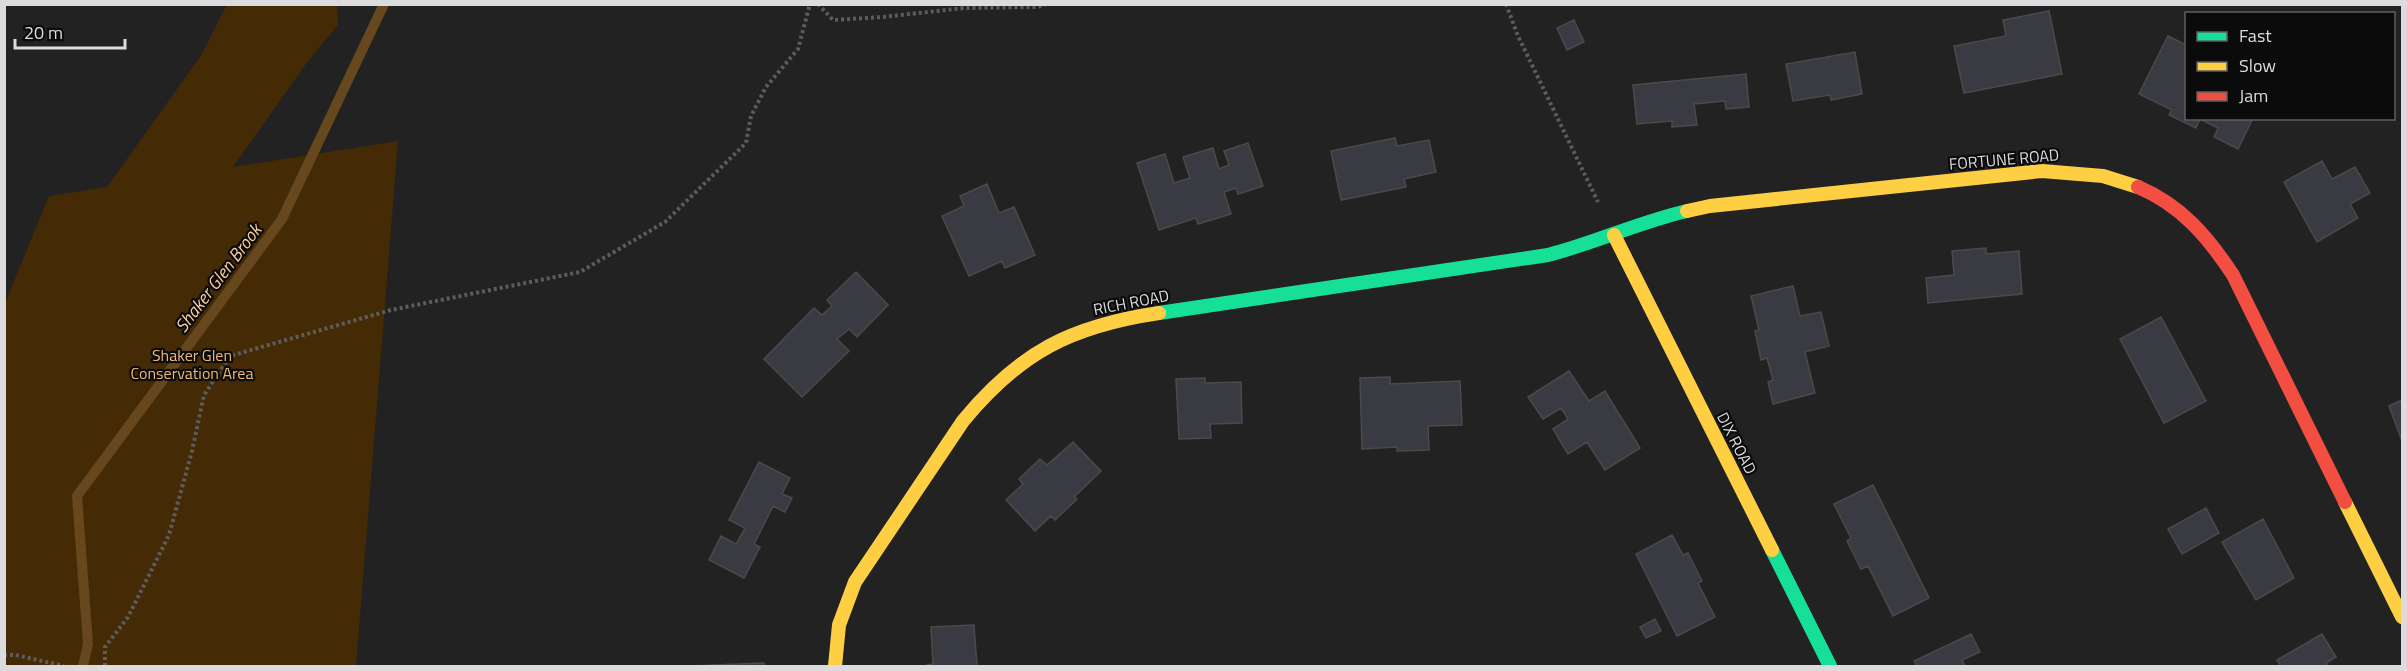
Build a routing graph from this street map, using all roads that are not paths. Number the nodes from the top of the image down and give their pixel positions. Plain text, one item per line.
1 (1614, 235) junction
2 (2403, 616) edge
3 (835, 666) edge
4 (1830, 666) edge

1 - 2 street, FORTUNE ROAD
1 - 3 street, RICH ROAD
1 - 4 street, DIX ROAD

